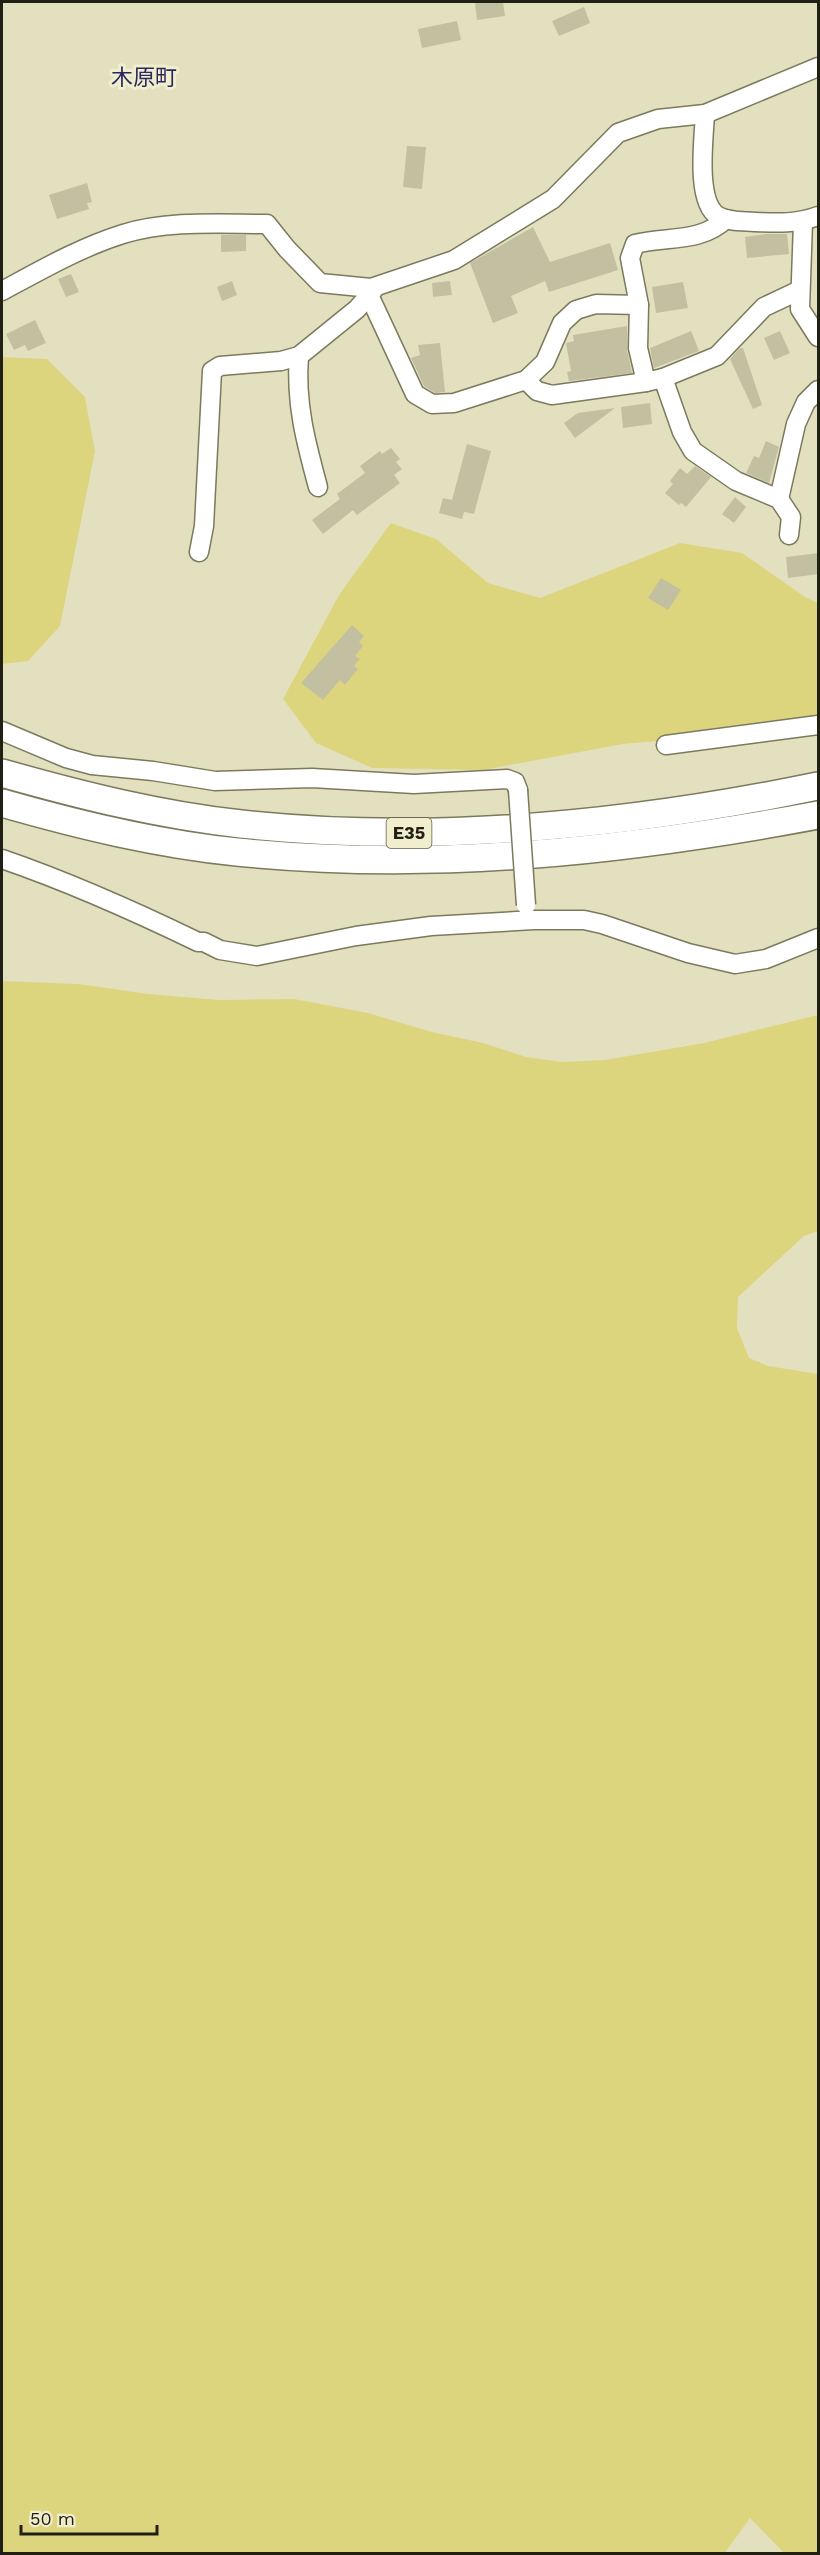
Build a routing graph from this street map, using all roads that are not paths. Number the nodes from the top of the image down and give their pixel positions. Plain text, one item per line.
1 (819, 67) edge
2 (705, 114) junction
3 (726, 219) junction
4 (811, 219) edge
5 (800, 290) junction
6 (2, 291) edge
7 (373, 291) junction
8 (639, 305) junction
9 (819, 337) edge
10 (299, 356) junction
11 (526, 380) junction
12 (655, 380) junction
13 (819, 390) edge
14 (318, 487) dead end
15 (779, 499) junction
16 (789, 535) dead end
17 (199, 552) dead end
18 (819, 725) edge
19 (2, 731) edge
20 (666, 745) dead end
21 (2, 773) edge
22 (819, 786) edge
23 (2, 803) edge
24 (819, 815) edge
25 (2, 859) edge
26 (527, 912) junction
27 (819, 938) edge

1 - 2 street
2 - 3 street
2 - 7 street
3 - 4 street
3 - 8 street
4 - 5 street
5 - 9 street
5 - 12 street
6 - 7 street
7 - 10 street
7 - 11 street
8 - 11 street
8 - 12 street
10 - 14 street
10 - 17 street
11 - 12 street
12 - 15 street
13 - 15 street
15 - 16 street
18 - 20 street
19 - 26 street, bridge
21 - 22 highway, E35
23 - 24 highway, E35
25 - 26 street
26 - 27 street

